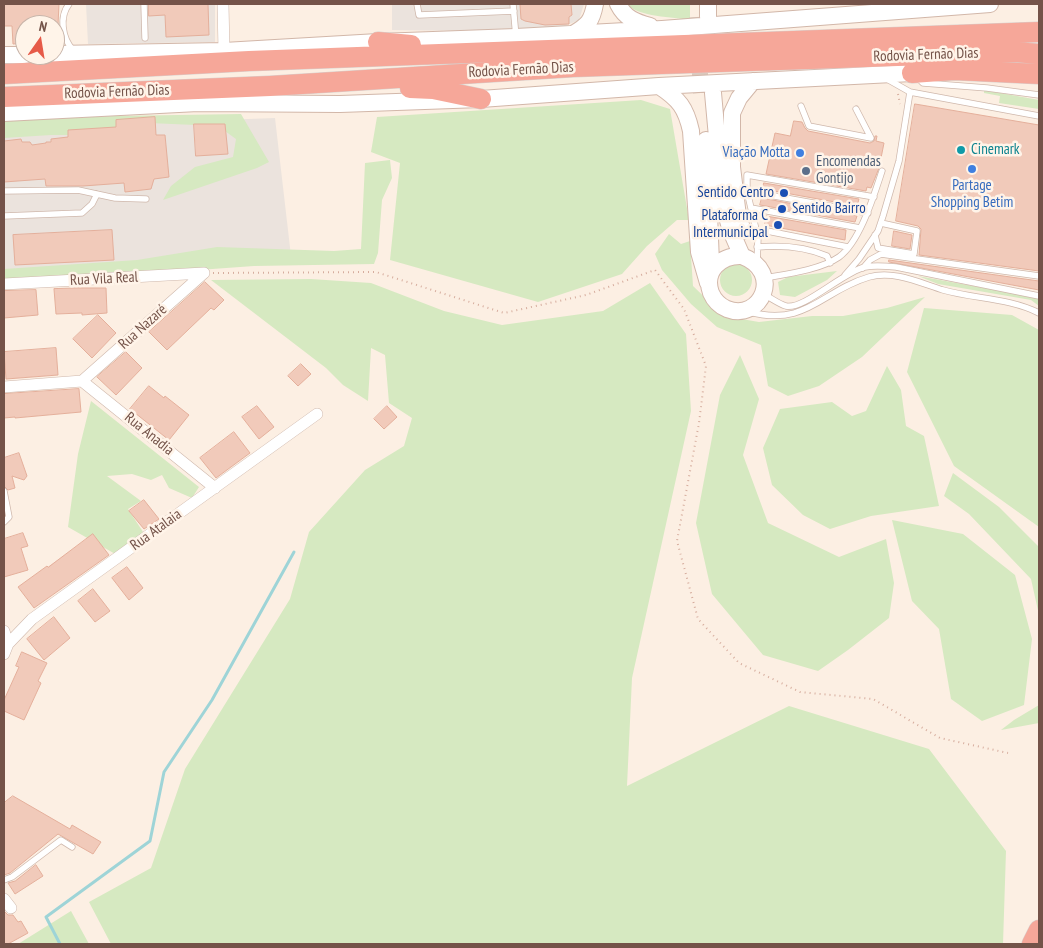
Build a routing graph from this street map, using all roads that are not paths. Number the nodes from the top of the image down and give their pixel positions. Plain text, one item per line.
1 (69, 4) edge
2 (144, 4) edge
3 (223, 4) edge
4 (417, 4) edge
5 (513, 4) edge
6 (595, 4) edge
7 (618, 4) edge
8 (990, 4) edge
9 (514, 11) junction
10 (662, 28) junction
11 (1039, 32) edge
12 (574, 34) junction
13 (516, 37) junction
14 (145, 38) dead end
15 (378, 42) junction
16 (224, 51) junction
17 (477, 53) junction
18 (65, 54) edge
19 (76, 54) junction
20 (1039, 54) edge
21 (4, 74) edge
22 (1039, 74) edge
23 (753, 80) junction
24 (911, 82) junction
25 (266, 86) junction
26 (658, 86) junction
27 (1039, 95) edge
28 (4, 97) edge
29 (481, 99) junction
30 (801, 106) dead end
31 (856, 109) dead end
32 (4, 113) edge
33 (1039, 116) edge
34 (882, 171) dead end
35 (4, 191) edge
36 (747, 191) junction
37 (97, 194) junction
38 (874, 197) junction
39 (146, 199) dead end
40 (751, 208) junction
41 (868, 213) junction
42 (4, 216) edge
43 (881, 223) junction
44 (860, 228) junction
45 (875, 235) junction
46 (758, 238) junction
47 (848, 247) junction
48 (830, 263) junction
49 (756, 266) junction
50 (863, 268) junction
51 (204, 274) joint
52 (1039, 276) edge
53 (842, 277) junction
54 (711, 278) junction
55 (4, 284) edge
56 (1039, 296) edge
57 (742, 310) junction
58 (1039, 312) edge
59 (82, 381) junction
60 (4, 387) edge
61 (317, 414) dead end
62 (215, 488) junction
63 (4, 491) edge
64 (4, 522) edge
65 (4, 631) edge
66 (5, 646) edge
67 (72, 847) dead end
68 (4, 880) edge
69 (1039, 930) edge
70 (1032, 944) edge

1 - 19 lane
2 - 14 lane
3 - 16 street
4 - 9 lane
5 - 9 lane
6 - 12 main road
7 - 10 main road
8 - 10 main road
9 - 13 lane
10 - 12 main road
11 - 17 highway, Rodovia Fernão Dias
12 - 13 main road
13 - 15 main road
15 - 16 main road
15 - 17 highway
16 - 19 main road
17 - 21 highway, Rodovia Fernão Dias
18 - 19 main road
20 - 25 highway, Rodovia Fernão Dias
22 - 24 highway
23 - 24 main road, Rodovia Fernão Dias
23 - 26 main road, Rodovia Fernão Dias
23 - 49 main road
24 - 27 lane
24 - 33 lane
24 - 43 lane
25 - 28 highway, Rodovia Fernão Dias
25 - 29 highway
26 - 29 main road, Rodovia Fernão Dias
26 - 54 main road
29 - 32 main road, Rodovia Fernão Dias
30 - 31 lane
34 - 38 lane
35 - 37 lane
36 - 38 lane
36 - 40 lane
36 - 41 lane
37 - 39 lane
37 - 42 lane
38 - 41 lane
40 - 44 lane
40 - 46 lane
41 - 44 lane
43 - 45 lane
43 - 45 lane
44 - 47 lane
45 - 53 lane
46 - 47 lane
46 - 49 lane
47 - 48 lane
48 - 49 lane
48 - 49 lane
49 - 53 lane
49 - 54 main road
49 - 54 main road
49 - 57 main road
50 - 52 lane
50 - 53 lane
50 - 56 lane
51 - 55 street, Rua Vila Real
51 - 59 street, Rua Nazaré
54 - 57 main road
57 - 58 lane
59 - 60 street
59 - 62 street, Rua Anadia
61 - 62 street, Rua Atalaia
62 - 66 street, Rua Atalaia
63 - 64 lane
65 - 66 street
67 - 68 lane
69 - 70 highway

